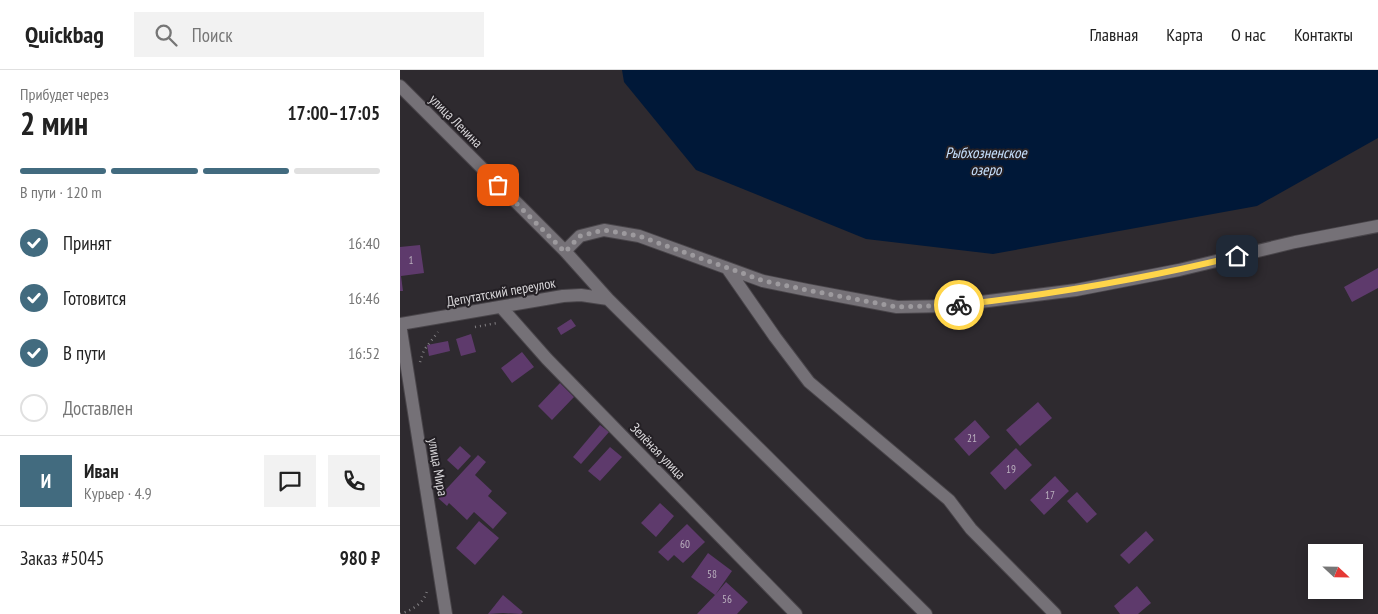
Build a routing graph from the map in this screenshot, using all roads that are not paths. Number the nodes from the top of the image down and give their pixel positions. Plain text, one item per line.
1 (400, 86) edge
2 (1378, 226) edge
3 (565, 252) junction
4 (727, 268) junction
5 (608, 299) junction
6 (501, 307) junction
7 (400, 324) edge
8 (446, 614) edge
9 (796, 614) edge
10 (926, 614) edge
11 (1056, 614) edge

1 - 3 street, улица Ленина
2 - 4 street
3 - 4 street
3 - 5 street, улица Ленина
4 - 11 street
5 - 6 street, Депутатский переулок
5 - 10 street, улица Ленина
6 - 7 street, Депутатский переулок
6 - 9 street, Зелёная улица
7 - 8 street, улица Мира

